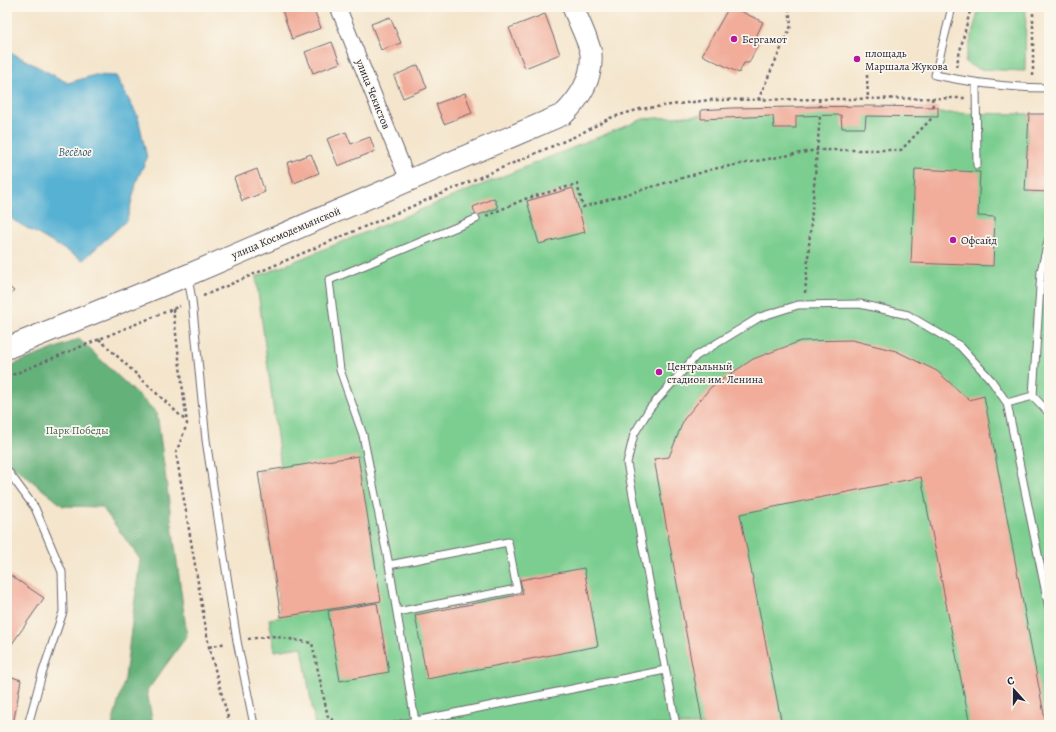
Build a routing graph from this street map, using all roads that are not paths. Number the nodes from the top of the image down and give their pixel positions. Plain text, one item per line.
1 (338, 7) edge
2 (573, 7) edge
3 (952, 7) edge
4 (976, 83) junction
5 (1049, 88) edge
6 (977, 165) dead end
7 (408, 180) junction
8 (476, 219) road end
9 (1049, 238) edge
10 (188, 275) junction
11 (7, 348) edge
12 (1033, 396) junction
13 (1007, 403) junction
14 (1049, 413) edge
15 (7, 470) edge
16 (389, 565) junction
17 (1049, 608) edge
18 (397, 612) junction
19 (665, 670) junction
20 (415, 721) junction
21 (28, 725) edge
22 (254, 725) edge
23 (396, 725) edge
24 (676, 725) edge

1 - 7 street, улица Чекистов
2 - 7 street, улица Космодемьянской
3 - 4 lane
4 - 5 lane
4 - 6 lane
7 - 10 street, улица Космодемьянской
8 - 16 lane
9 - 12 lane
10 - 11 street, улица Космодемьянской
10 - 22 lane
12 - 13 lane
12 - 14 lane
13 - 17 lane
13 - 19 lane
15 - 21 lane
16 - 18 lane
16 - 18 lane
18 - 20 lane
19 - 20 lane
19 - 24 lane
20 - 23 lane

